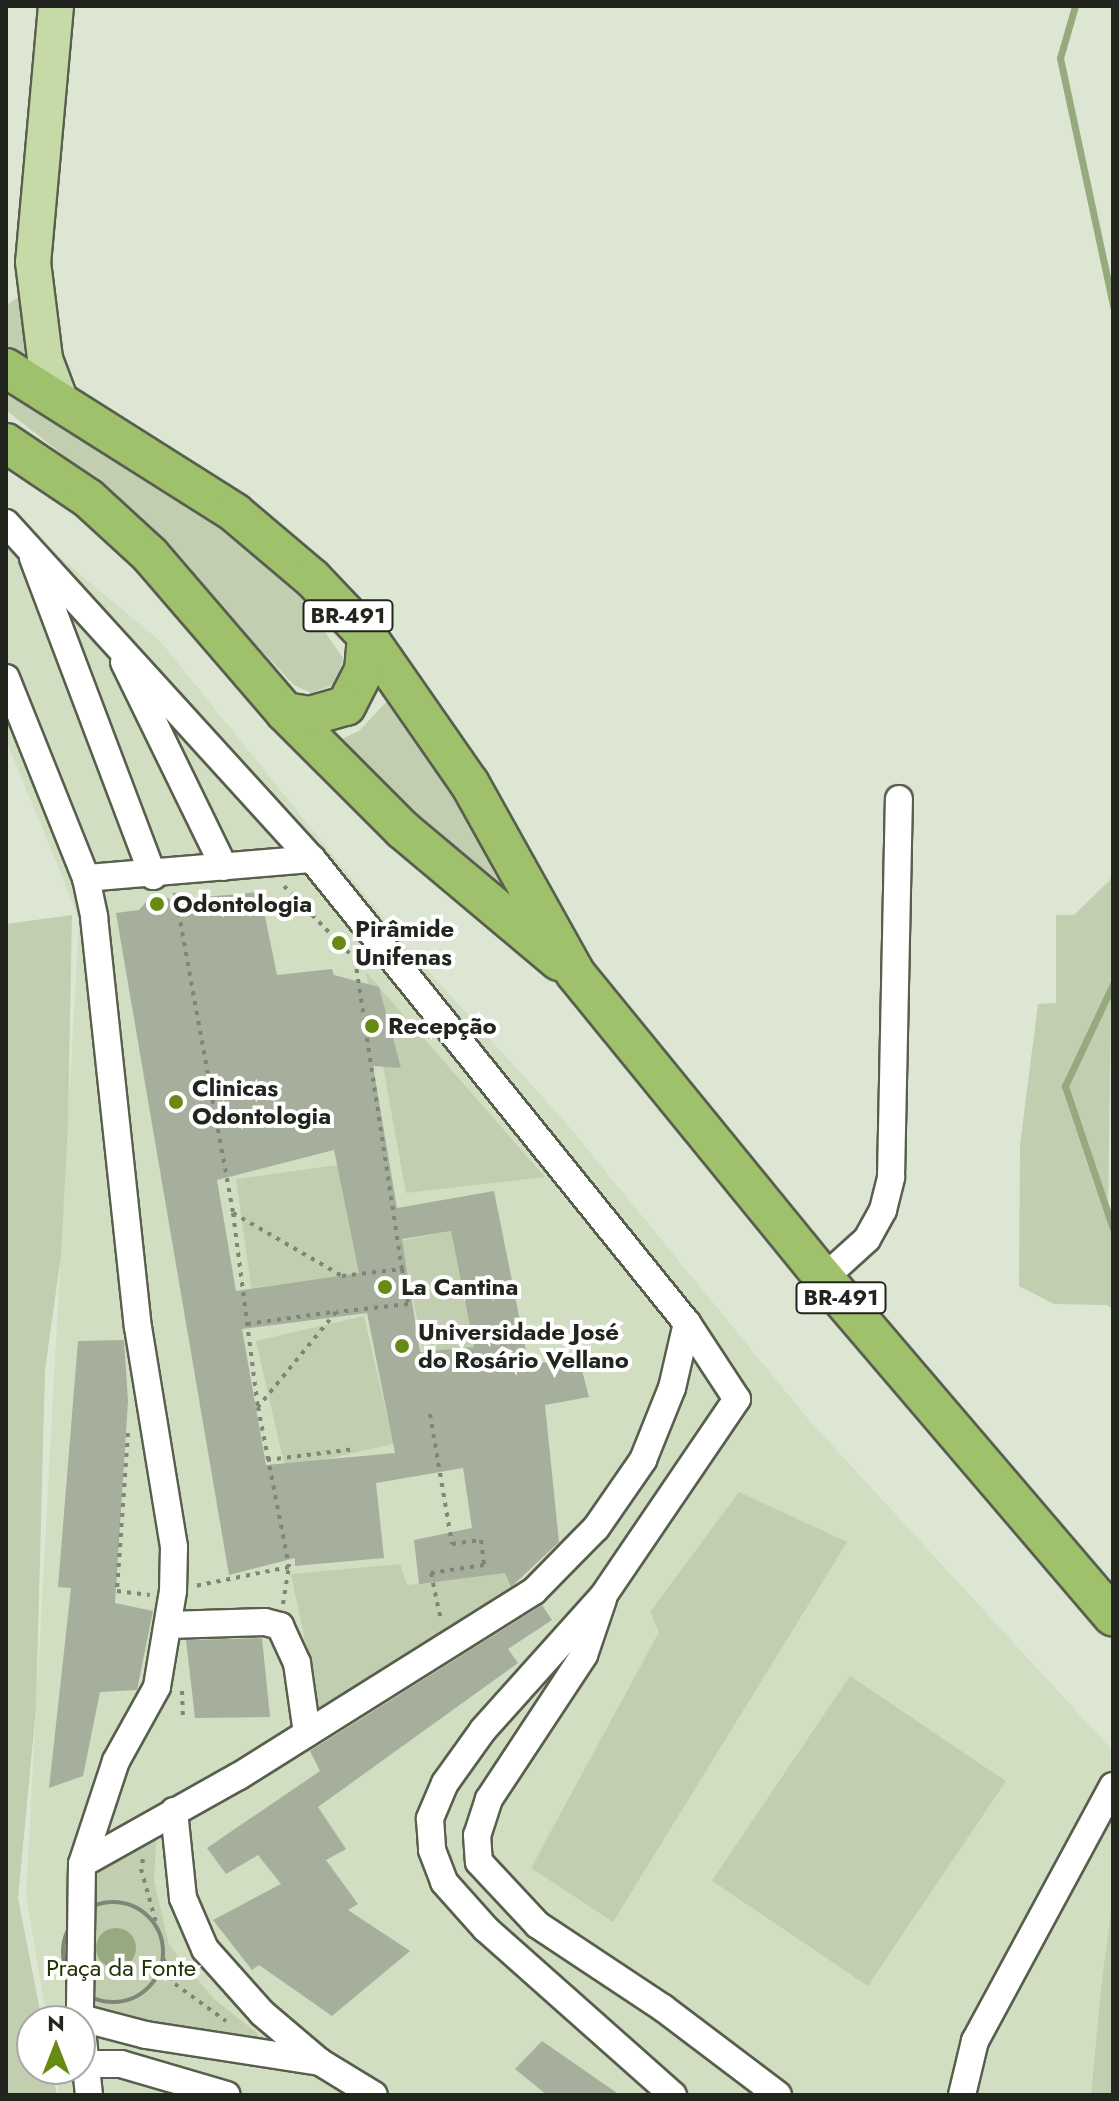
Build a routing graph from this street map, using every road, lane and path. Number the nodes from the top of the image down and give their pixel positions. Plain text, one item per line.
1 (56, 6) edge
2 (33, 262) junction
3 (6, 295) edge
4 (6, 368) edge
5 (62, 404) junction
6 (6, 443) edge
7 (6, 523) edge
8 (28, 543) junction
9 (110, 633) junction
10 (367, 636) junction
11 (6, 678) edge
12 (285, 712) junction
13 (899, 799) dead end
14 (312, 859) junction
15 (224, 867) junction
16 (86, 878) junction
17 (278, 879) dead end
18 (163, 881) junction
19 (575, 973) junction
20 (233, 1213) junction
21 (402, 1269) junction
22 (824, 1278) junction
23 (336, 1312) junction
24 (687, 1323) junction
25 (246, 1324) junction
26 (258, 1407) junction
27 (430, 1414) dead end
28 (355, 1449) dead end
29 (267, 1460) junction
30 (289, 1567) junction
31 (173, 1591) junction
32 (604, 1595) junction
33 (1113, 1616) edge
34 (168, 1625) junction
35 (280, 1626) junction
36 (448, 1649) junction
37 (307, 1733) junction
38 (1113, 1786) edge
39 (174, 1811) junction
40 (146, 1848) dead end
41 (82, 1868) junction
42 (76, 1918) junction
43 (157, 1926) junction
44 (72, 1940) dead end
45 (163, 1958) junction
46 (79, 1996) junction
47 (80, 2005) edge
48 (239, 2030) dead end
49 (320, 2062) junction
50 (96, 2064) edge
51 (227, 2095) edge
52 (374, 2095) edge
53 (673, 2095) edge
54 (778, 2095) edge
55 (962, 2095) edge

1 - 2 main road
2 - 3 main road
2 - 5 main road
4 - 5 highway, BR-491
5 - 10 highway, BR-491
6 - 12 highway, BR-491
7 - 8 lane
8 - 9 lane
8 - 18 lane
9 - 14 lane
9 - 15 lane
10 - 12 highway
10 - 19 highway, BR-491
11 - 16 lane
12 - 19 highway, BR-491
13 - 22 lane
14 - 15 lane
14 - 24 lane
15 - 18 lane
16 - 18 lane
16 - 31 lane
17 - 21 path
18 - 20 path
19 - 22 highway, BR-491
20 - 21 path
20 - 25 path
21 - 23 path
22 - 33 highway, BR-491
23 - 25 path
23 - 26 path
24 - 32 lane
24 - 36 lane
25 - 26 path
26 - 29 path
27 - 36 path
28 - 29 path
29 - 30 path
30 - 31 path
30 - 35 path
31 - 34 lane
32 - 53 lane
32 - 54 lane
34 - 35 lane
34 - 41 lane
35 - 37 lane
36 - 37 lane
37 - 39 lane
38 - 55 lane
39 - 41 lane
39 - 49 lane
40 - 43 path
41 - 42 lane
41 - 42 path
42 - 43 path
42 - 44 path
42 - 46 lane
42 - 46 path
43 - 45 path
45 - 46 path
45 - 48 path
46 - 47 lane
46 - 49 lane
49 - 52 lane
50 - 51 lane

